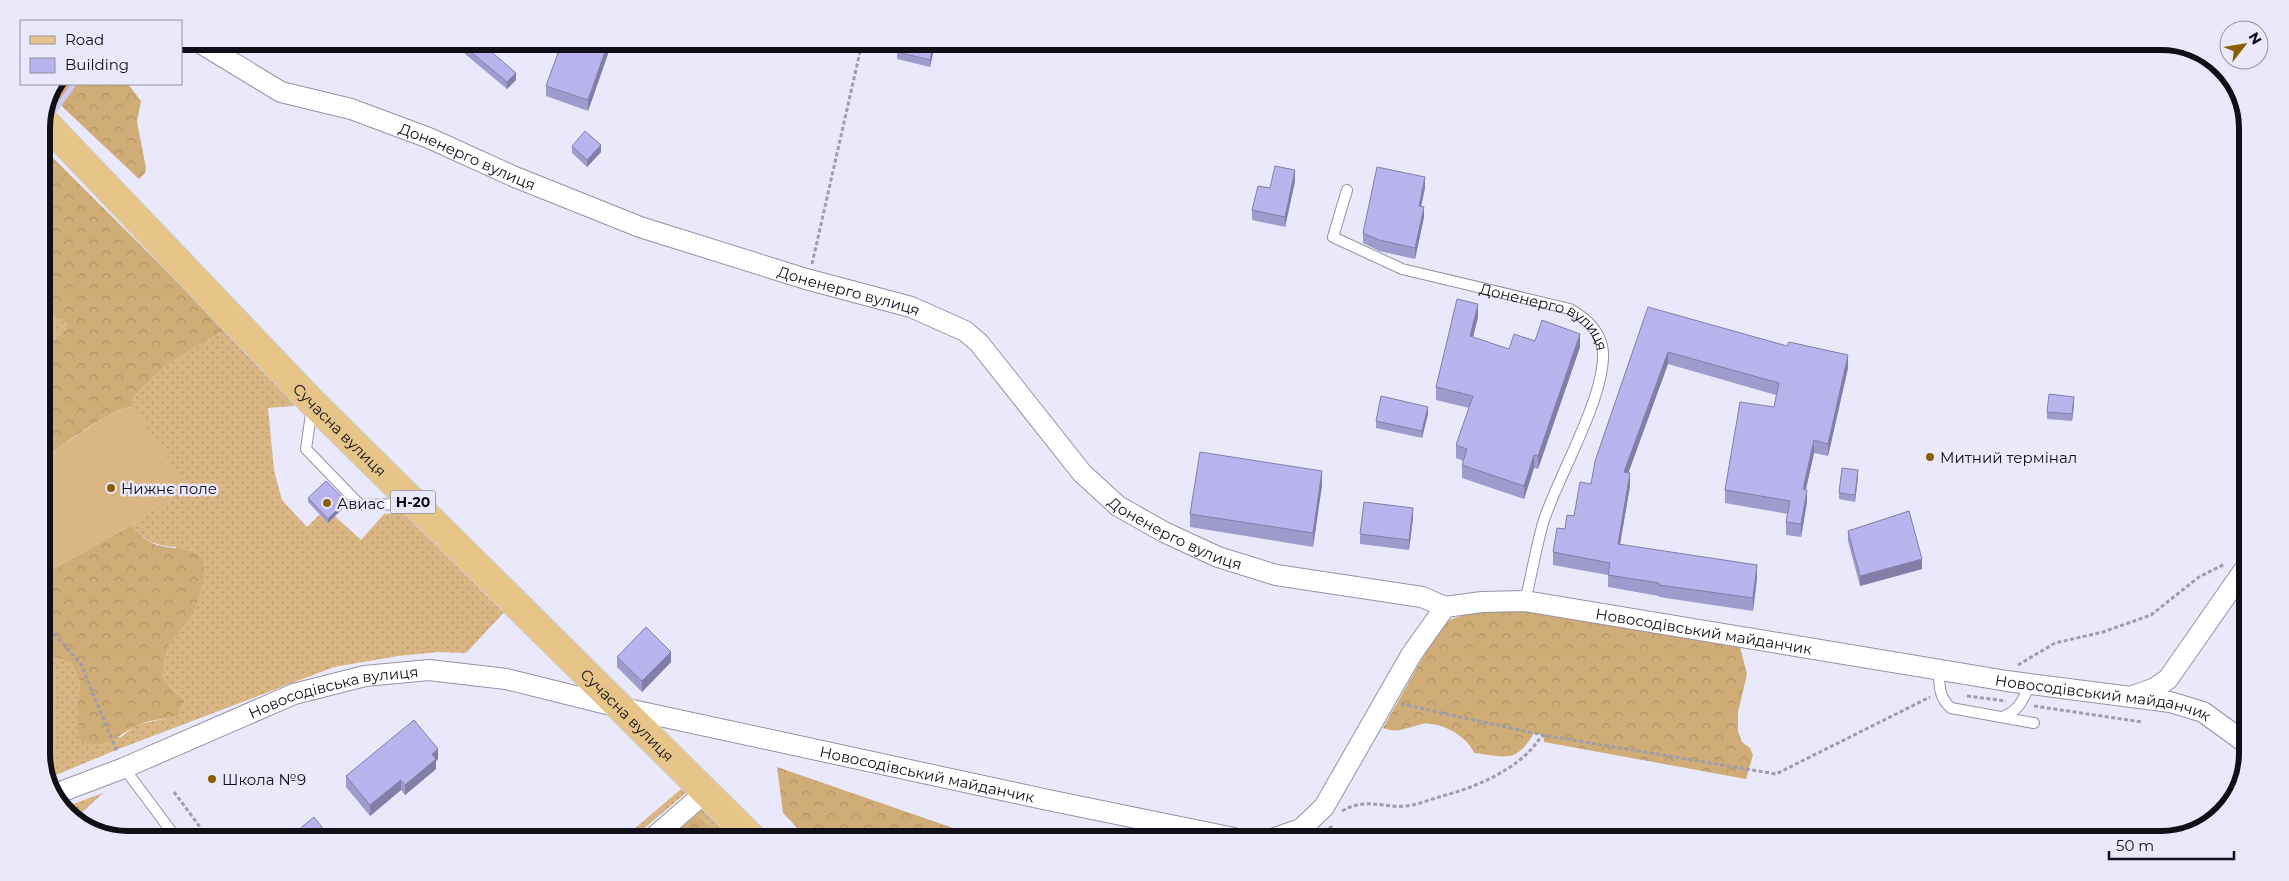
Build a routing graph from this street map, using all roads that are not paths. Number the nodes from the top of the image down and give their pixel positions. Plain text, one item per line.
1 (212, 50) edge
2 (50, 127) edge
3 (1347, 190) dead end
4 (313, 403) junction
5 (415, 504) junction
6 (2237, 566) edge
7 (1525, 601) junction
8 (1445, 607) junction
9 (1939, 670) junction
10 (2030, 684) junction
11 (2130, 697) junction
12 (623, 708) junction
13 (2002, 717) junction
14 (2034, 723) dead end
15 (2239, 738) edge
16 (124, 768) junction
17 (60, 792) edge
18 (706, 792) junction
19 (171, 831) edge
20 (661, 831) edge
21 (746, 831) edge
22 (1200, 831) edge
23 (1298, 831) edge

1 - 8 street, Доненерго вулиця
2 - 4 main road, Сучасна вулиця / Н-20
3 - 7 lane, Доненерго вулиця
4 - 5 main road, Сучасна вулиця / Н-20
4 - 5 lane
5 - 12 main road, Сучасна вулиця / Н-20
6 - 11 street
7 - 8 street, Новосодівський майданчик
7 - 9 street, Новосодівський майданчик
8 - 23 street
9 - 10 street, Новосодівський майданчик
9 - 13 lane
10 - 11 street, Новосодівський майданчик
10 - 13 lane
11 - 15 street, Новосодівський майданчик
12 - 16 street, Новосодівська вулиця
12 - 18 main road, Сучасна вулиця / Н-20
12 - 22 street, Новосодівський майданчик
13 - 14 lane
16 - 17 street, Новосодівська вулиця
16 - 19 lane
18 - 20 street
18 - 21 main road, Сучасна вулиця / Н-20

